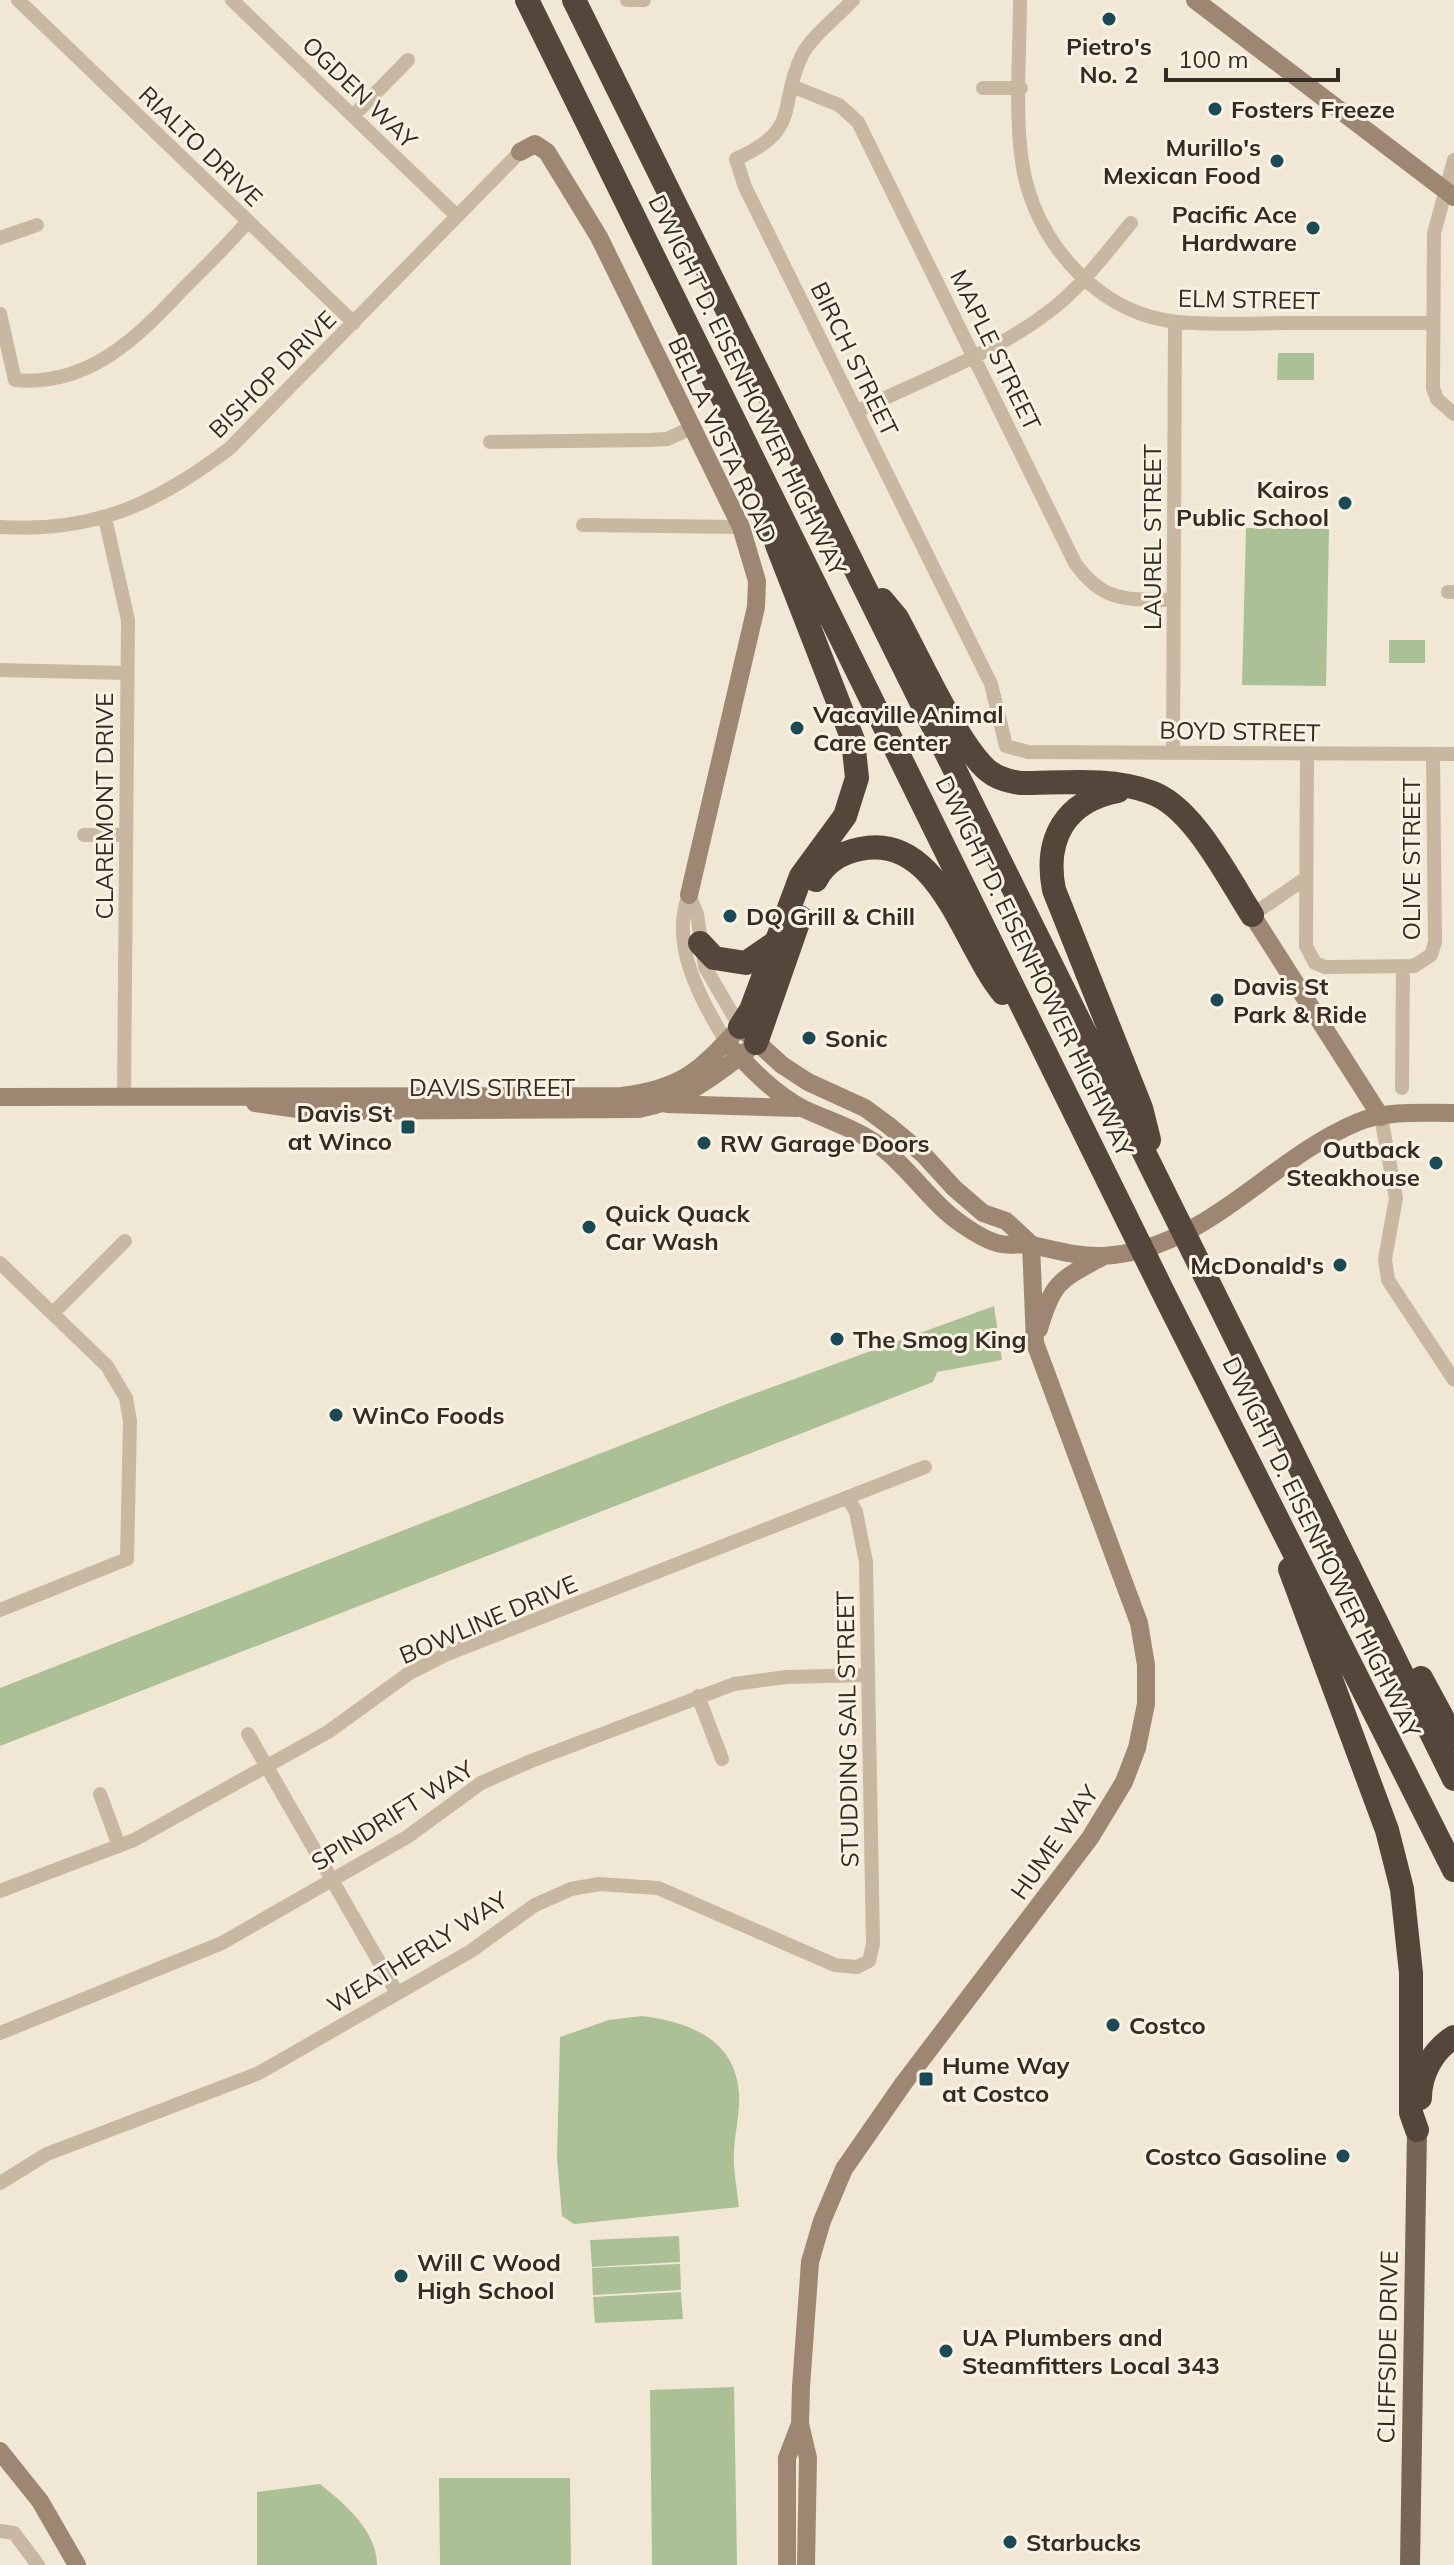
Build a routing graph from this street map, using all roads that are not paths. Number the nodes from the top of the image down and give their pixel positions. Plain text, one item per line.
1 (18, 0) edge
2 (527, 0) edge
3 (574, 0) edge
4 (627, 0) edge
5 (644, 0) edge
6 (853, 0) edge
7 (1020, 0) edge
8 (1195, 0) edge
9 (235, 1) edge
10 (408, 60) dead end
11 (794, 87) junction
12 (983, 88) dead end
13 (1021, 88) junction
14 (354, 115) junction
15 (520, 152) joint
16 (1454, 160) edge
17 (1449, 193) edge
18 (457, 216) junction
19 (248, 221) junction
20 (1131, 223) dead end
21 (37, 225) dead end
22 (0, 238) edge
23 (1084, 278) junction
24 (0, 314) edge
25 (1175, 322) junction
26 (354, 323) junction
27 (1433, 323) junction
28 (973, 355) junction
29 (856, 412) junction
30 (1454, 414) edge
31 (694, 427) junction
32 (490, 442) dead end
33 (759, 471) junction
34 (105, 518) junction
35 (583, 525) dead end
36 (0, 527) edge
37 (741, 527) junction
38 (855, 569) junction
39 (1174, 600) junction
40 (0, 670) edge
41 (127, 673) junction
42 (1026, 752) joint
43 (1173, 752) junction
44 (1307, 753) junction
45 (1433, 754) junction
46 (1454, 754) edge
47 (1134, 788) junction
48 (84, 835) dead end
49 (126, 835) junction
50 (1306, 878) junction
51 (689, 895) junction
52 (1252, 915) junction
53 (700, 943) junction
54 (775, 943) junction
55 (1403, 966) junction
56 (1037, 1034) junction
57 (740, 1042) junction
58 (1402, 1088) dead end
59 (0, 1097) edge
60 (124, 1097) junction
61 (232, 1097) junction
62 (665, 1104) junction
63 (803, 1108) junction
64 (1454, 1113) edge
65 (1381, 1117) junction
66 (1159, 1185) junction
67 (125, 1241) dead end
68 (1031, 1244) junction
69 (1104, 1256) junction
70 (0, 1263) edge
71 (53, 1313) junction
72 (1035, 1343) junction
73 (1454, 1380) edge
74 (925, 1467) dead end
75 (848, 1498) junction
76 (1276, 1517) junction
77 (1353, 1575) junction
78 (0, 1610) edge
79 (868, 1675) junction
80 (698, 1696) junction
81 (248, 1734) dead end
82 (1454, 1739) edge
83 (722, 1759) dead end
84 (267, 1766) junction
85 (1454, 1779) edge
86 (100, 1794) dead end
87 (119, 1846) junction
88 (1454, 1870) edge
89 (333, 1880) junction
90 (0, 1891) edge
91 (869, 1961) joint
92 (397, 1993) junction
93 (0, 2033) edge
94 (1454, 2037) edge
95 (1417, 2130) junction
96 (0, 2183) edge
97 (800, 2424) junction
98 (0, 2451) edge
99 (0, 2531) edge
100 (38, 2565) edge
101 (77, 2565) edge
102 (787, 2565) edge
103 (806, 2565) edge
104 (1410, 2565) edge

1 - 19 street, RIALTO DRIVE
2 - 33 highway, DWIGHT D. EISENHOWER HIGHWAY
3 - 38 highway, DWIGHT D. EISENHOWER HIGHWAY
4 - 5 street
6 - 11 street, BIRCH STREET
7 - 13 street, ELM STREET
8 - 17 street
9 - 14 street, OGDEN WAY
10 - 14 street
11 - 28 street, MAPLE STREET
11 - 29 street, BIRCH STREET
12 - 13 street
13 - 23 street, ELM STREET
14 - 18 street, OGDEN WAY
15 - 18 street, BISHOP DRIVE
15 - 31 street, BELLA VISTA ROAD
16 - 17 street
17 - 27 street
18 - 26 street, BISHOP DRIVE
19 - 24 street
19 - 26 street, RIALTO DRIVE
20 - 23 street
21 - 22 street
23 - 25 street, ELM STREET
23 - 28 street
25 - 27 street, ELM STREET
25 - 39 street, LAUREL STREET
26 - 34 street, BISHOP DRIVE
27 - 30 street
28 - 29 street
28 - 39 street, MAPLE STREET
29 - 42 street, BIRCH STREET
31 - 32 street
31 - 37 street, BELLA VISTA ROAD
33 - 54 highway
33 - 56 highway, DWIGHT D. EISENHOWER HIGHWAY
34 - 36 street, BISHOP DRIVE
34 - 41 street, CLAREMONT DRIVE
35 - 37 street
37 - 51 street, BELLA VISTA ROAD
38 - 47 highway
38 - 66 highway, DWIGHT D. EISENHOWER HIGHWAY
39 - 43 street, LAUREL STREET
40 - 41 street
41 - 49 street, CLAREMONT DRIVE
42 - 43 street, BOYD STREET
43 - 44 street, BOYD STREET
44 - 45 street, BOYD STREET
44 - 50 street
45 - 46 street, BOYD STREET
45 - 55 street, OLIVE STREET
47 - 52 highway
47 - 66 highway
48 - 49 street
49 - 60 street, CLAREMONT DRIVE
50 - 52 street
50 - 55 street
51 - 53 street, BELLA VISTA ROAD
51 - 57 street, BELLA VISTA ROAD
52 - 65 street
53 - 54 highway
53 - 57 street, BELLA VISTA ROAD
54 - 57 highway
55 - 58 street, OLIVE STREET
56 - 57 highway
56 - 76 highway, DWIGHT D. EISENHOWER HIGHWAY
57 - 61 street, DAVIS STREET
57 - 62 street, DAVIS STREET
57 - 63 street
57 - 68 street
59 - 60 street, DAVIS STREET
60 - 61 street, DAVIS STREET
61 - 62 street, DAVIS STREET
62 - 63 street
63 - 68 street
64 - 65 street
65 - 69 street
65 - 73 street
66 - 77 highway, DWIGHT D. EISENHOWER HIGHWAY
67 - 71 street
68 - 69 street
68 - 72 street, HUME WAY
69 - 72 street
70 - 71 street
71 - 78 street
72 - 97 street, HUME WAY
74 - 75 street, BOWLINE DRIVE
75 - 79 street, STUDDING SAIL STREET
75 - 84 street, BOWLINE DRIVE
76 - 88 highway, DWIGHT D. EISENHOWER HIGHWAY
76 - 95 highway
77 - 82 highway
77 - 85 highway, DWIGHT D. EISENHOWER HIGHWAY
79 - 80 street, SPINDRIFT WAY
79 - 91 street, STUDDING SAIL STREET
80 - 83 street
80 - 89 street, SPINDRIFT WAY
81 - 84 street
84 - 87 street, BOWLINE DRIVE
84 - 89 street
86 - 87 street
87 - 90 street, BOWLINE DRIVE
89 - 92 street
89 - 93 street, SPINDRIFT WAY
91 - 92 street, WEATHERLY WAY
92 - 96 street, WEATHERLY WAY
94 - 95 highway
95 - 104 main road, CLIFFSIDE DRIVE
97 - 102 street, HUME WAY
97 - 103 street, HUME WAY
98 - 101 street
99 - 100 street

